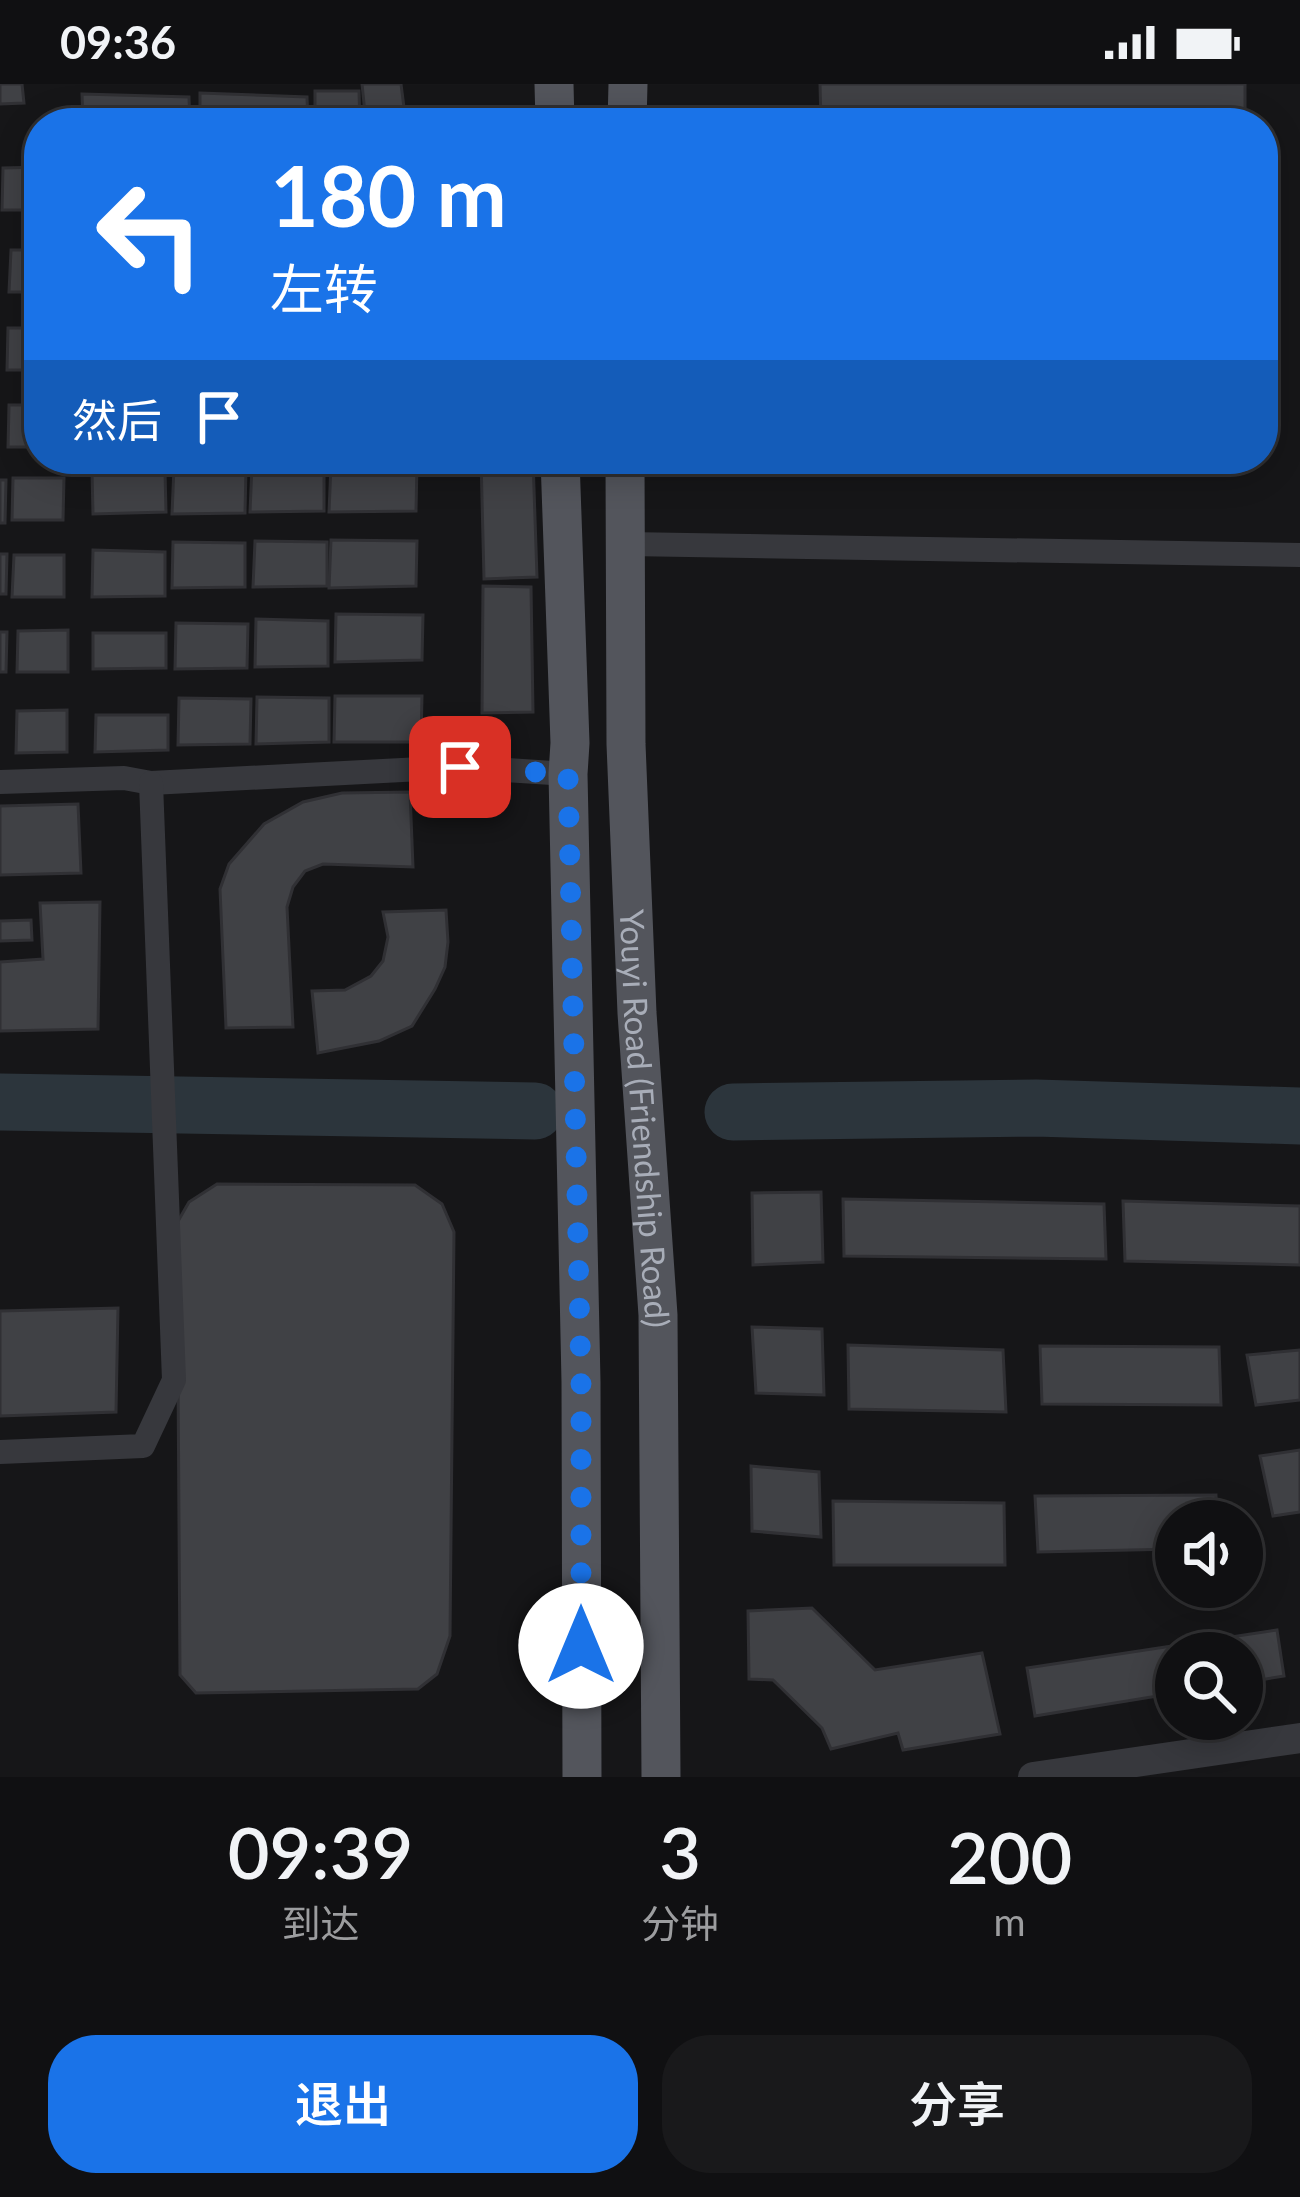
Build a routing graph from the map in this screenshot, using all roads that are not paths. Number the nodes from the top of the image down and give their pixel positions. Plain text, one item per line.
1 (561, 474) edge
2 (625, 474) edge
3 (627, 544) junction
4 (1300, 555) edge
5 (568, 774) junction
6 (0, 782) edge
7 (151, 783) junction
8 (0, 1452) edge
9 (1300, 1738) edge
10 (582, 1777) edge
11 (661, 1777) edge
12 (1033, 1777) edge

1 - 5 main road, Youyi Road (Friendship Road)
2 - 3 main road, Youyi Road (Friendship Road)
3 - 4 street
3 - 11 main road, Youyi Road (Friendship Road)
5 - 7 street
5 - 10 main road, Youyi Road (Friendship Road)
6 - 7 street
7 - 8 street
9 - 12 street

